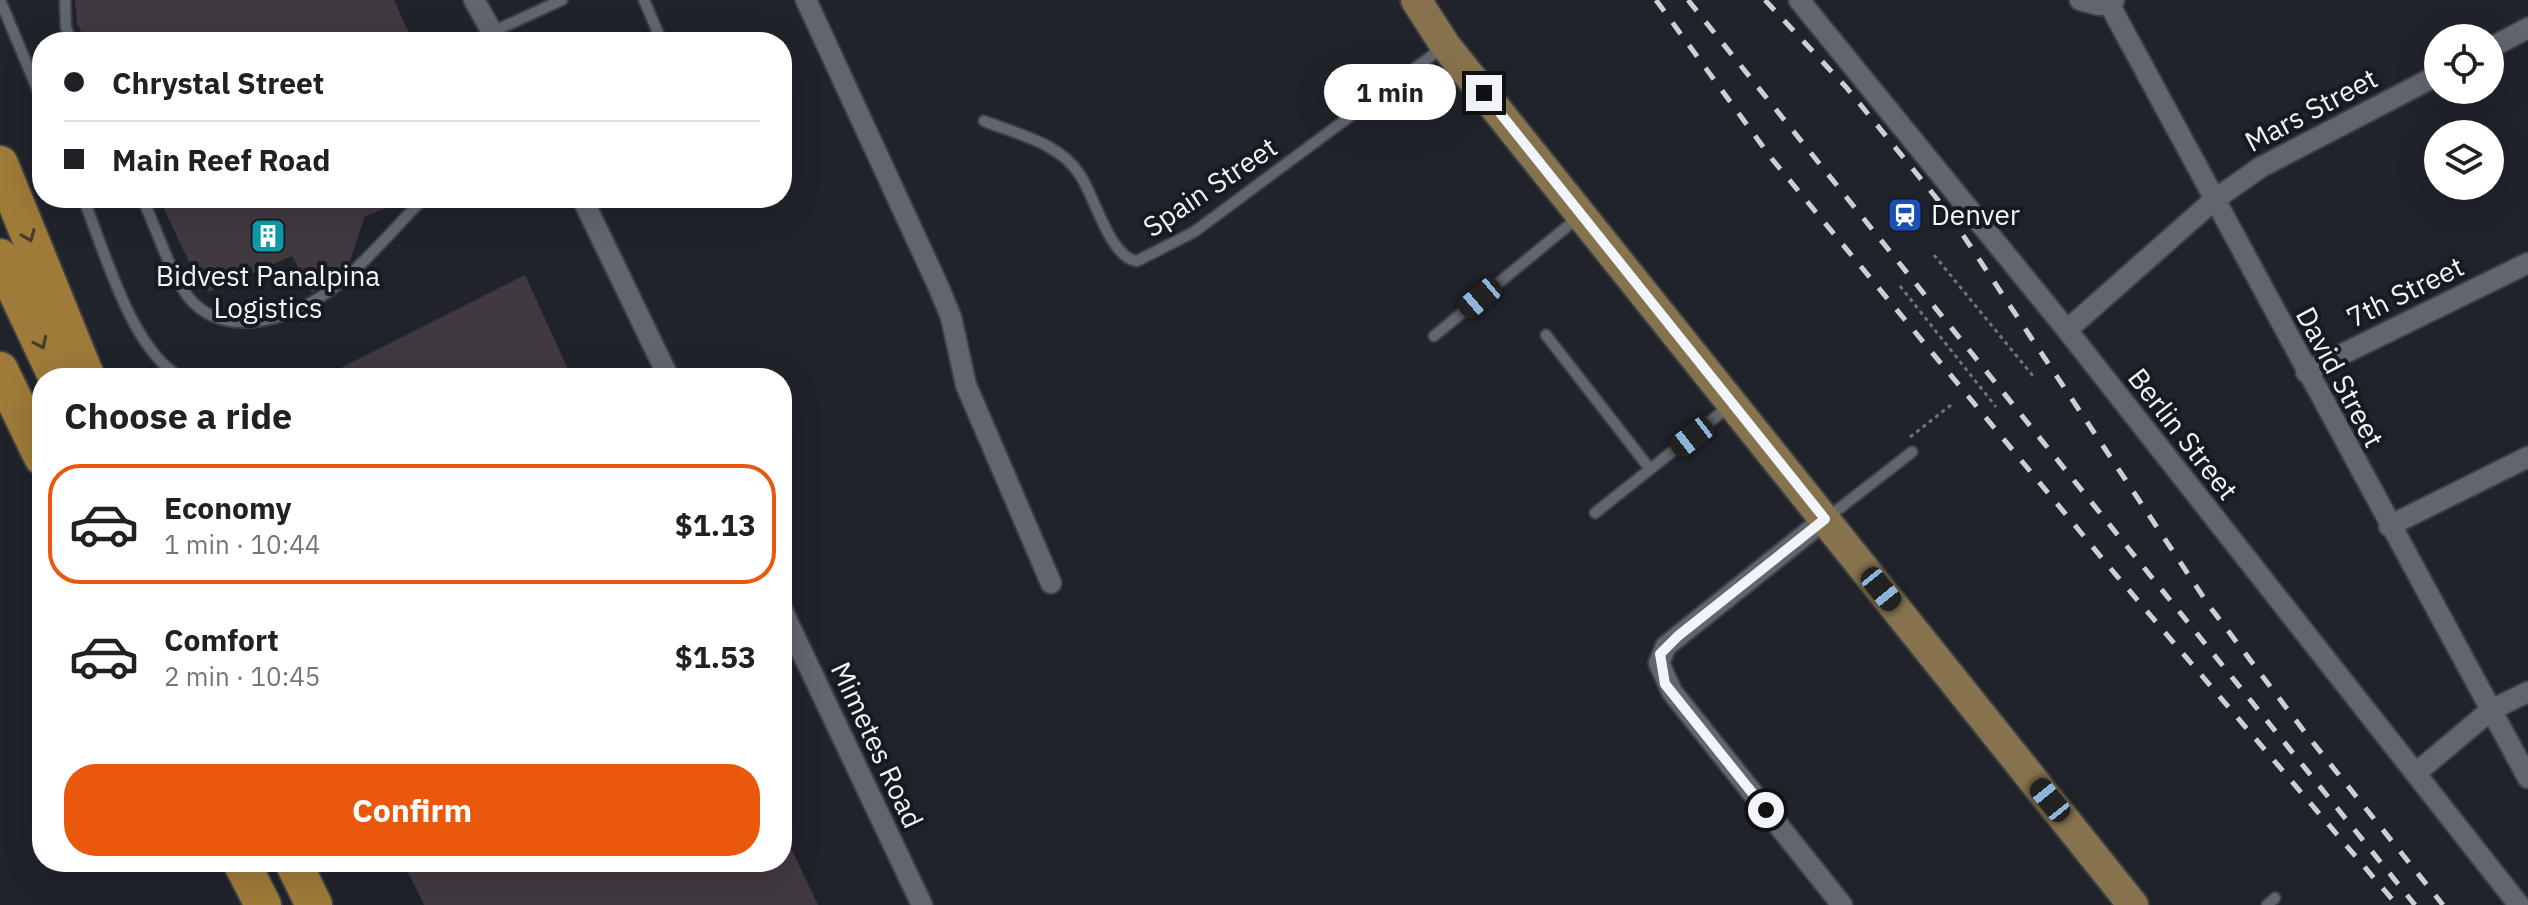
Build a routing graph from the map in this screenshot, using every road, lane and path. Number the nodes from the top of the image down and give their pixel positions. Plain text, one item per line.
1 (0, 0) edge
2 (65, 0) edge
3 (474, 0) edge
4 (562, 0) edge
5 (644, 0) edge
6 (806, 0) edge
7 (1416, 0) edge
8 (1799, 0) edge
9 (2080, 0) edge
10 (2110, 1) edge
11 (2528, 28) edge
12 (68, 32) edge
13 (492, 32) edge
14 (504, 32) edge
15 (658, 32) edge
16 (2504, 41) edge
17 (1445, 45) junction
18 (32, 76) edge
19 (2424, 82) edge
20 (984, 121) dead end
21 (0, 164) edge
22 (2214, 200) junction
23 (87, 208) edge
24 (147, 208) edge
25 (414, 208) edge
26 (587, 208) edge
27 (1581, 215) junction
28 (1934, 255) dead end
29 (0, 257) edge
30 (2528, 263) edge
31 (1900, 286) dead end
32 (2067, 330) junction
33 (1546, 335) dead end
34 (1434, 336) dead end
35 (52, 368) edge
36 (83, 368) edge
37 (164, 368) edge
38 (664, 368) edge
39 (0, 370) edge
40 (2306, 372) junction
41 (2033, 376) dead end
42 (1733, 404) junction
43 (1951, 405) dead end
44 (1996, 407) dead end
45 (32, 436) edge
46 (1912, 452) joint
47 (2528, 457) edge
48 (1650, 469) junction
49 (1595, 513) dead end
50 (1825, 519) junction
51 (2389, 526) junction
52 (1051, 583) dead end
53 (792, 631) edge
54 (2528, 692) edge
55 (2491, 710) junction
56 (2416, 773) junction
57 (2528, 778) edge
58 (246, 872) edge
59 (298, 872) edge
60 (263, 905) edge
61 (314, 905) edge
62 (922, 905) edge
63 (1842, 905) edge
64 (2133, 905) edge
65 (2519, 905) edge

1 - 18 lane
2 - 12 lane
3 - 13 street
4 - 14 lane
5 - 15 lane
6 - 52 street
7 - 17 main road
8 - 32 street, Berlin Street
9 - 10 street
10 - 22 street, David Street
11 - 16 street
17 - 20 lane, Spain Street
17 - 27 main road
19 - 22 street, Mars Street
21 -> 36 highway
22 - 32 street, Mars Street
22 - 40 street, David Street
23 - 37 lane
24 - 25 lane
26 - 38 street
27 - 34 lane
27 - 42 main road
28 - 41 path
29 -> 35 highway
30 - 40 street, 7th Street
31 - 44 path
32 - 56 street, Berlin Street
33 - 48 lane
39 - 45 highway
40 - 51 street, David Street
42 - 48 lane
42 - 50 main road
43 - 46 path
46 - 50 lane
47 - 51 street
48 - 49 lane
50 - 63 street
50 - 64 main road
51 - 55 street, David Street
53 - 62 street, Mimetes Road
54 - 55 street
55 - 56 street
55 - 57 street, David Street
56 - 65 street, Berlin Street
58 - 60 highway
59 - 61 highway

